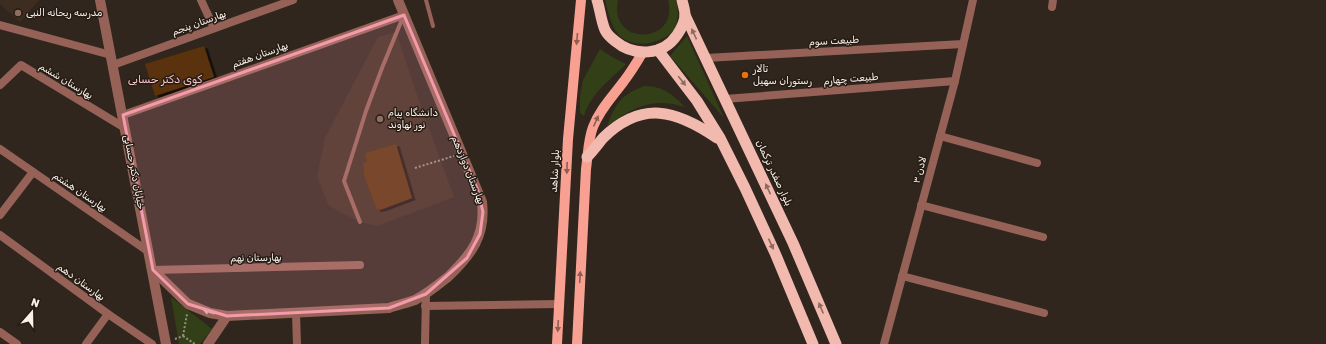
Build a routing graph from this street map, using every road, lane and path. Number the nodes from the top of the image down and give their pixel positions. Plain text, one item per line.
1 (100, 0) edge
2 (201, 0) edge
3 (292, 0) edge
4 (398, 0) edge
5 (426, 0) edge
6 (581, 0) edge
7 (597, 0) edge
8 (682, 0) edge
9 (974, 0) edge
10 (404, 15) junction
11 (685, 15) junction
12 (0, 25) edge
13 (433, 26) dead end
14 (214, 28) junction
15 (963, 44) junction
16 (658, 50) junction
17 (643, 52) junction
18 (706, 58) junction
19 (112, 60) junction
20 (955, 80) junction
21 (0, 86) edge
22 (725, 99) junction
23 (123, 115) junction
24 (125, 128) junction
25 (940, 136) junction
26 (720, 140) junction
27 (0, 149) edge
28 (461, 154) junction
29 (588, 157) junction
30 (1037, 163) dead end
31 (415, 168) dead end
32 (33, 172) junction
33 (921, 205) junction
34 (0, 215) edge
35 (360, 222) dead end
36 (0, 235) edge
37 (1043, 237) dead end
38 (149, 252) junction
39 (360, 265) dead end
40 (153, 270) junction
41 (902, 276) junction
42 (426, 294) junction
43 (188, 304) junction
44 (559, 304) junction
45 (425, 306) junction
46 (296, 313) junction
47 (1044, 313) dead end
48 (108, 314) junction
49 (227, 316) junction
50 (0, 332) edge
51 (17, 344) edge
52 (86, 344) edge
53 (152, 344) edge
54 (166, 344) edge
55 (195, 344) edge
56 (208, 344) edge
57 (297, 344) edge
58 (424, 344) edge
59 (557, 344) edge
60 (577, 344) edge
61 (813, 344) edge
62 (836, 344) edge
63 (884, 344) edge

1 - 19 street, خیابان دکتر حسابی
2 - 14 street
3 - 14 street, بهارستان پنجم
4 - 10 street, بهارستان دوازدهم
5 - 13 lane
6 -> 44 main road, بلوار شاهد
7 - 17 highway
8 - 11 highway, بلوار صفدر ترکمان
9 - 15 street, لادن ۳
10 - 23 street, بهارستان هفتم
10 - 28 street, بهارستان دوازدهم
10 - 35 lane
11 - 16 highway
18 -> 11 highway, بلوار صفدر ترکمان
12 - 19 street
14 - 19 street, بهارستان پنجم
15 - 18 street, طبیعت سوم
15 - 20 street, لادن ۳
16 - 17 highway
16 -> 26 highway
29 -> 17 main road
18 - 22 highway, بلوار صفدر ترکمان
19 - 23 street, خیابان دکتر حسابی
20 - 22 street, طبیعت چهارم
20 - 25 street, لادن ۳
21 - 24 street, بهارستان ششم
62 -> 22 highway, بلوار صفدر ترکمان
23 - 24 street, خیابان دکتر حسابی
24 - 38 street, خیابان دکتر حسابی
25 - 30 street
25 - 33 street, لادن ۳
26 - 29 highway
26 -> 61 highway
27 - 32 street, بهارستان هشتم
28 - 31 path
28 - 42 street, بهارستان دوازدهم
60 -> 29 main road
32 - 34 street
32 - 38 street, بهارستان هشتم
33 - 37 street
33 - 41 street, لادن ۳
36 - 48 street, بهارستان دهم
38 - 40 street, خیابان دکتر حسابی
39 - 40 street, بهارستان نهم
40 - 43 street
40 - 54 street, خیابان دکتر حسابی
41 - 47 street
41 - 63 street, لادن ۳
42 - 45 street
42 - 46 street, بهارستان دوازدهم
49 -> 43 street, بهارستان دوازدهم
43 - 55 path
44 - 45 street
44 -> 59 main road, بلوار شاهد
45 - 58 street
46 - 49 street, بهارستان دوازدهم
46 - 57 street
48 - 52 street
48 - 53 street, بهارستان دهم
49 - 56 street
50 - 51 street

